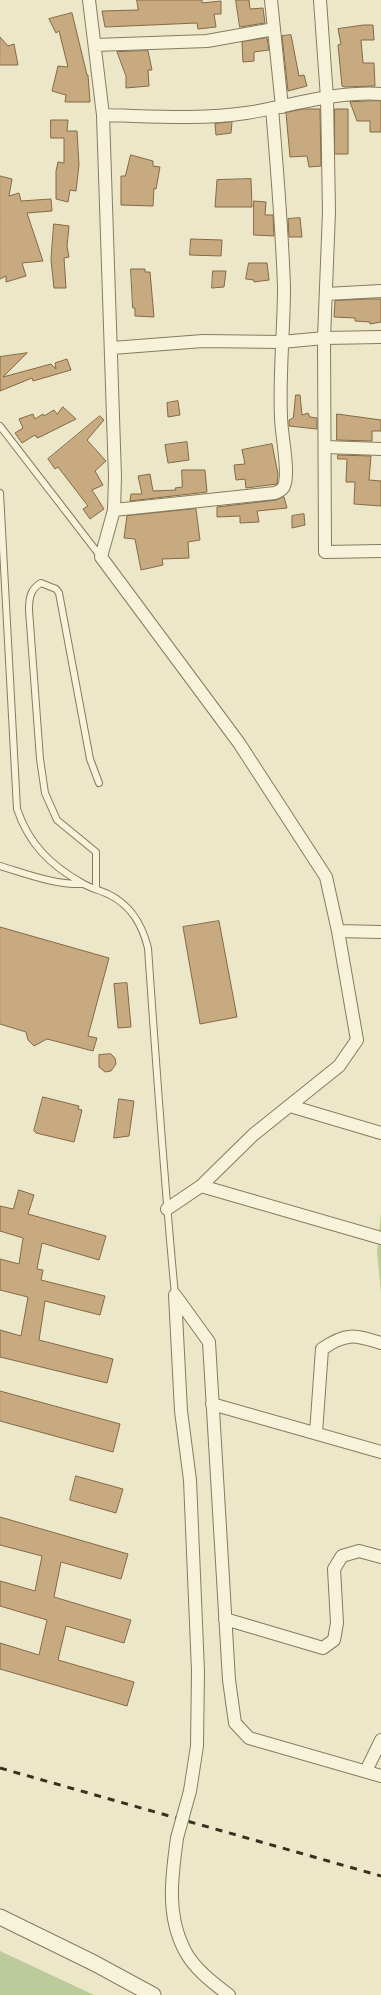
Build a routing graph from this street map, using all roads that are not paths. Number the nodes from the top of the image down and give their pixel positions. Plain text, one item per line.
1 (271, 0) edge
2 (320, 0) edge
3 (88, 1) edge
4 (274, 29) junction
5 (95, 45) junction
6 (381, 94) edge
7 (327, 98) junction
8 (277, 108) junction
9 (103, 115) junction
10 (381, 291) edge
11 (326, 294) junction
12 (381, 337) edge
13 (324, 338) junction
14 (282, 342) junction
15 (112, 348) junction
16 (0, 426) edge
17 (325, 447) junction
18 (381, 449) edge
19 (0, 493) edge
20 (114, 510) junction
21 (381, 550) edge
22 (101, 557) junction
23 (99, 783) dead end
24 (0, 866) edge
25 (83, 884) junction
26 (96, 889) junction
27 (338, 931) junction
28 (381, 932) edge
29 (290, 1106) junction
30 (381, 1133) edge
31 (201, 1186) junction
32 (167, 1209) junction
33 (381, 1238) edge
34 (175, 1295) junction
35 (381, 1343) edge
36 (212, 1404) junction
37 (316, 1433) junction
38 (381, 1452) edge
39 (381, 1557) edge
40 (225, 1619) junction
41 (381, 1740) edge
42 (366, 1771) junction
43 (381, 1776) edge
44 (0, 1917) edge
45 (153, 1995) edge
46 (229, 1995) edge

1 - 4 street
2 - 7 street
3 - 5 street
4 - 5 street
4 - 8 street
5 - 9 street
6 - 7 street
7 - 8 street
7 - 11 street
8 - 9 street
8 - 14 street
9 - 15 street
10 - 11 street
11 - 13 street
12 - 13 street
13 - 14 street
13 - 17 street
14 - 15 street
14 - 20 street
15 - 20 street
16 - 22 lane
17 - 18 street
17 - 21 street
19 - 25 lane
20 - 22 street
22 - 27 street
23 - 26 lane
24 - 25 lane
25 - 26 lane
26 - 32 lane
27 - 28 street
27 - 29 street
29 - 30 street
29 - 31 street
31 - 32 street
31 - 33 street
32 - 34 lane
34 - 36 street
34 - 46 street, bridge
35 - 37 street
36 - 37 street
36 - 40 street
37 - 38 street
39 - 40 street
40 - 42 street
41 - 42 street
42 - 43 street
44 - 45 street

